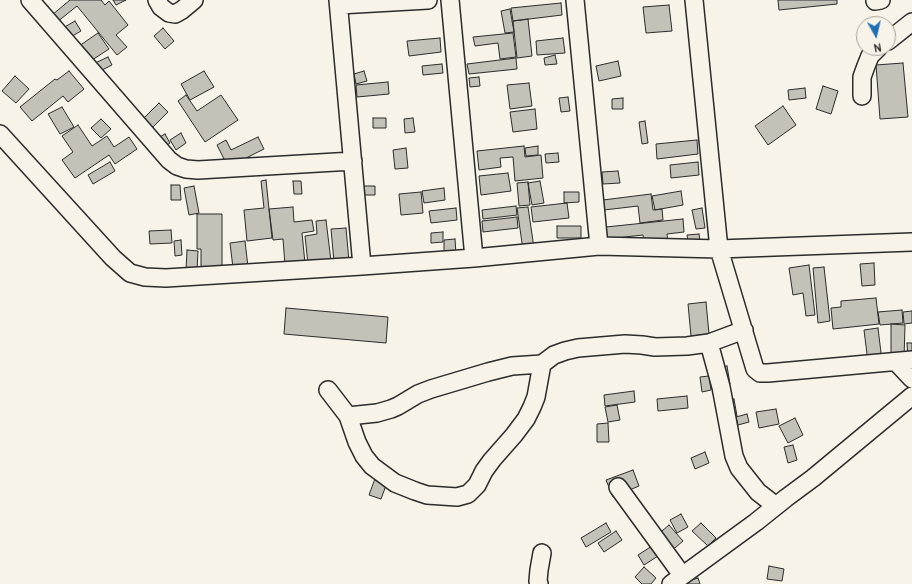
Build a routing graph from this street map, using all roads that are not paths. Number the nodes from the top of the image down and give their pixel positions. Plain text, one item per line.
1 (30, 0) edge
2 (157, 0) edge
3 (194, 0) edge
4 (428, 0) edge
5 (450, 0) edge
6 (575, 0) edge
7 (694, 0) edge
8 (339, 3) edge
9 (912, 22) edge
10 (896, 35) edge
11 (870, 56) edge
12 (862, 96) dead end
13 (0, 134) edge
14 (353, 161) junction
15 (912, 242) edge
16 (599, 246) junction
17 (719, 249) junction
18 (474, 258) junction
19 (362, 266) junction
20 (744, 330) junction
21 (709, 343) junction
22 (904, 361) edge
23 (542, 364) junction
24 (912, 379) edge
25 (328, 390) dead end
26 (912, 396) edge
27 (348, 416) junction
28 (618, 487) dead end
29 (776, 506) junction
30 (542, 553) dead end
31 (677, 580) edge
32 (539, 584) edge

1 - 14 street
2 - 3 street
4 - 8 street
5 - 18 street
6 - 16 street
7 - 17 street
8 - 14 street
9 - 10 street
11 - 12 street
13 - 19 street
14 - 19 street
15 - 17 street
16 - 17 street
16 - 18 street
17 - 20 street
18 - 19 street
20 - 21 street
20 - 22 street
21 - 23 street
21 - 29 street
22 - 24 street
23 - 27 street
23 - 27 street
25 - 27 street
26 - 29 street
28 - 31 street
29 - 31 street
30 - 32 street

